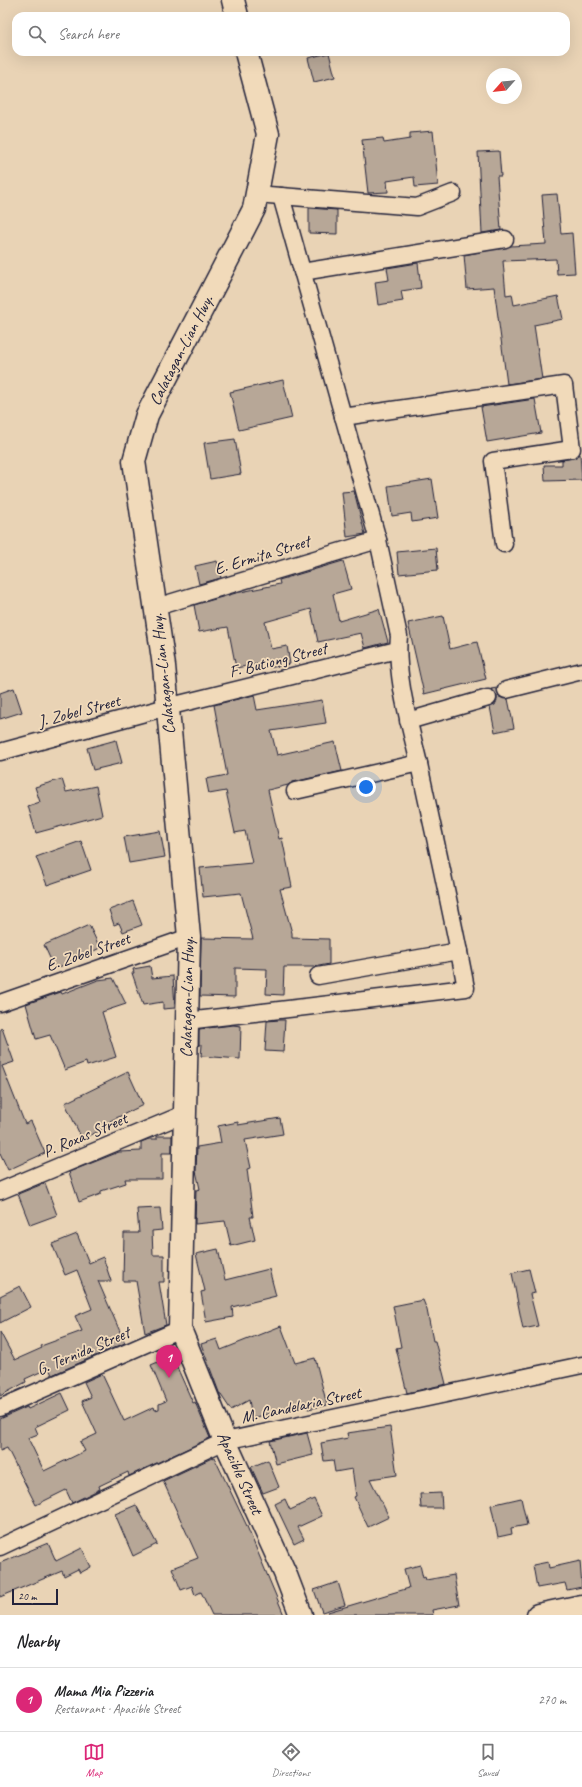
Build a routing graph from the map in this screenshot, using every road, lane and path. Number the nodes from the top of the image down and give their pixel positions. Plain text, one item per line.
1 (233, 0) edge
2 (236, 12) edge
3 (247, 56) edge
4 (453, 193) dead end
5 (256, 194) junction
6 (281, 196) junction
7 (505, 239) dead end
8 (302, 272) junction
9 (343, 417) junction
10 (378, 540) junction
11 (504, 544) dead end
12 (156, 607) junction
13 (398, 650) junction
14 (582, 672) edge
15 (506, 690) dead end
16 (488, 698) dead end
17 (167, 706) junction
18 (408, 721) junction
19 (0, 752) edge
20 (418, 762) junction
21 (295, 791) dead end
22 (189, 937) junction
23 (459, 951) junction
24 (318, 976) dead end
25 (0, 1003) edge
26 (187, 1021) junction
27 (184, 1114) junction
28 (0, 1191) edge
29 (180, 1329) junction
30 (582, 1365) edge
31 (0, 1408) edge
32 (225, 1441) junction
33 (0, 1547) edge
34 (582, 1606) edge
35 (302, 1615) edge
36 (538, 1615) edge

1 - 2 main road
3 - 5 main road, Calatagan-Lian Hwy.
4 - 6 street
5 - 6 street
5 - 12 main road, Calatagan-Lian Hwy.
6 - 8 street
7 - 8 street
8 - 9 street
9 - 10 street
9 - 11 street
10 - 12 street, E. Ermita Street
10 - 13 street
12 - 17 main road, Calatagan-Lian Hwy.
13 - 17 street, F. Butiong Street
13 - 18 street
14 - 15 street
16 - 18 street
17 - 19 street, J. Zobel Street
17 - 22 main road, Calatagan-Lian Hwy.
18 - 20 street
20 - 21 street
20 - 23 street
22 - 25 street, E. Zobel Street
22 - 26 main road, Calatagan-Lian Hwy.
23 - 24 street
23 - 26 street
26 - 27 main road, Calatagan-Lian Hwy.
27 - 28 street, P. Roxas Street
27 - 29 main road, Calatagan-Lian Hwy.
29 - 31 street, G. Ternida Street
29 - 32 main road, Apacible Street
30 - 32 street, M. Candelaria Street
32 - 33 street, M. Candelaria Street
32 - 35 main road, Apacible Street
34 - 36 main road

